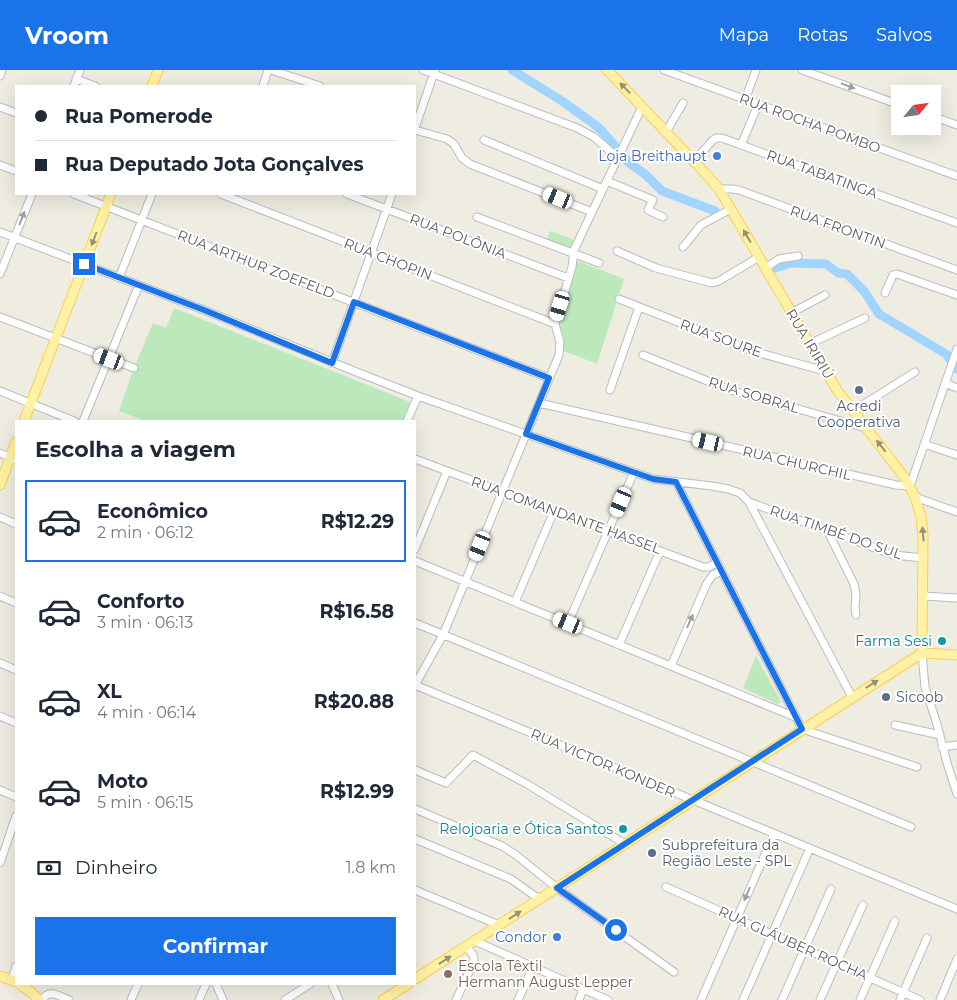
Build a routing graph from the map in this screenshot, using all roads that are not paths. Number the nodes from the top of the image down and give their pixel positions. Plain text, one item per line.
1 (2, 70) edge
2 (80, 70) edge
3 (158, 70) edge
4 (270, 70) edge
5 (423, 70) edge
6 (600, 70) edge
7 (664, 70) edge
8 (756, 70) edge
9 (802, 70) edge
10 (435, 72) edge
11 (609, 72) edge
12 (0, 76) edge
13 (75, 83) edge
14 (88, 85) edge
15 (152, 85) edge
16 (263, 85) edge
17 (317, 85) edge
18 (745, 100) junction
19 (891, 102) edge
20 (683, 103) dead end
21 (758, 105) junction
22 (0, 107) edge
23 (642, 107) junction
24 (15, 114) edge
25 (417, 118) edge
26 (941, 119) edge
27 (957, 125) edge
28 (416, 129) edge
29 (666, 132) junction
30 (484, 140) dead end
31 (741, 145) junction
32 (620, 154) junction
33 (694, 161) junction
34 (0, 165) edge
35 (15, 171) edge
36 (957, 176) edge
37 (607, 181) junction
38 (603, 189) junction
39 (719, 189) junction
40 (32, 195) edge
41 (77, 195) edge
42 (111, 195) edge
43 (152, 195) edge
44 (224, 195) edge
45 (350, 195) edge
46 (392, 195) edge
47 (106, 206) junction
48 (386, 209) junction
49 (731, 209) junction
50 (592, 212) junction
51 (478, 217) dead end
52 (663, 217) dead end
53 (142, 220) junction
54 (957, 223) edge
55 (0, 232) edge
56 (14, 238) junction
57 (683, 247) dead end
58 (618, 251) dead end
59 (371, 252) junction
60 (574, 253) junction
61 (798, 256) dead end
62 (759, 257) junction
63 (599, 263) dead end
64 (84, 264) junction
65 (765, 268) junction
66 (957, 270) edge
67 (0, 274) edge
68 (120, 278) junction
69 (568, 278) junction
70 (139, 285) junction
71 (885, 292) dead end
72 (957, 295) edge
73 (825, 296) dead end
74 (619, 299) dead end
75 (354, 302) junction
76 (639, 307) junction
77 (791, 313) junction
78 (0, 316) edge
79 (865, 318) dead end
80 (555, 324) junction
81 (56, 338) junction
82 (809, 344) junction
83 (957, 349) edge
84 (643, 356) dead end
85 (109, 359) junction
86 (332, 363) junction
87 (134, 368) dead end
88 (825, 372) junction
89 (915, 372) dead end
90 (549, 378) junction
91 (945, 383) junction
92 (957, 388) edge
93 (610, 390) dead end
94 (0, 391) edge
95 (418, 396) junction
96 (539, 403) junction
97 (31, 404) junction
98 (853, 411) junction
99 (24, 420) edge
100 (71, 420) edge
101 (84, 420) edge
102 (407, 420) edge
103 (866, 428) junction
104 (526, 434) junction
105 (924, 444) junction
106 (0, 453) edge
107 (957, 455) edge
108 (13, 459) edge
109 (416, 459) edge
110 (447, 471) junction
111 (634, 472) junction
112 (676, 482) junction
113 (0, 485) edge
114 (910, 486) junction
115 (502, 492) junction
116 (915, 497) junction
117 (749, 502) junction
118 (554, 511) junction
119 (957, 512) edge
120 (0, 517) edge
121 (15, 524) edge
122 (827, 530) junction
123 (608, 531) junction
124 (416, 547) edge
125 (660, 550) junction
126 (923, 558) junction
127 (416, 561) edge
128 (717, 563) junction
129 (721, 572) junction
130 (465, 582) junction
131 (0, 596) edge
132 (923, 596) junction
133 (957, 598) edge
134 (516, 602) junction
135 (15, 603) edge
136 (856, 615) dead end
137 (416, 623) edge
138 (568, 623) junction
139 (443, 635) junction
140 (619, 644) junction
141 (922, 653) junction
142 (957, 655) edge
143 (0, 663) edge
144 (671, 666) junction
145 (15, 670) edge
146 (416, 683) edge
147 (416, 685) edge
148 (852, 697) junction
149 (0, 716) edge
150 (795, 716) junction
151 (15, 723) edge
152 (895, 725) dead end
153 (802, 729) junction
154 (940, 735) junction
155 (957, 745) edge
156 (942, 747) junction
157 (753, 762) junction
158 (917, 767) dead end
159 (416, 770) edge
160 (0, 790) edge
161 (957, 794) edge
162 (15, 797) edge
163 (693, 800) junction
164 (416, 809) edge
165 (15, 819) edge
166 (911, 827) dead end
167 (774, 834) junction
168 (416, 838) edge
169 (625, 844) junction
170 (810, 848) junction
171 (0, 863) edge
172 (666, 887) dead end
173 (557, 888) junction
174 (831, 889) dead end
175 (416, 890) edge
176 (539, 899) junction
177 (957, 900) edge
178 (863, 905) dead end
179 (954, 908) edge
180 (737, 918) junction
181 (895, 921) dead end
182 (499, 925) junction
183 (488, 932) junction
184 (772, 934) junction
185 (927, 938) dead end
186 (475, 941) junction
187 (465, 947) junction
188 (804, 948) junction
189 (498, 951) junction
190 (957, 959) edge
191 (837, 963) junction
192 (533, 967) junction
193 (674, 972) dead end
194 (0, 976) edge
195 (416, 978) edge
196 (870, 978) junction
197 (15, 982) edge
198 (20, 985) edge
199 (138, 985) edge
200 (206, 985) edge
201 (217, 985) edge
202 (308, 985) edge
203 (406, 985) edge
204 (336, 988) edge
205 (583, 989) junction
206 (903, 992) junction
207 (41, 1000) edge
208 (69, 1000) edge
209 (131, 1000) edge
210 (199, 1000) edge
211 (223, 1000) edge
212 (285, 1000) edge
213 (339, 1000) edge
214 (383, 1000) edge
215 (456, 1000) edge
216 (518, 1000) edge
217 (579, 1000) edge
218 (608, 1000) edge
219 (701, 1000) edge
220 (743, 1000) edge
221 (782, 1000) edge
222 (820, 1000) edge
223 (860, 1000) edge
224 (900, 1000) edge
225 (920, 1000) edge
226 (940, 1000) edge

1 - 12 street
2 - 13 street
3 - 15 main road
4 - 16 street
4 - 17 street
5 - 10 street
6 - 11 street
7 - 18 street, RUA ROCHA POMBO
8 - 18 street
9 -> 19 street
10 - 25 street
10 - 32 street
23 -> 11 main road, RUA IRIRIÚ
13 - 14 street
18 - 21 street, RUA ROCHA POMBO
20 - 29 street
21 - 31 street
21 - 36 street, RUA ROCHA POMBO
22 - 24 street
23 - 29 main road, RUA IRIRIÚ
23 - 32 street
26 - 27 street
28 - 50 street
29 - 33 main road, RUA IRIRIÚ
30 - 38 street
31 - 33 street, RUA TABATINGA
31 - 54 street, RUA TABATINGA
32 - 37 street
33 - 39 main road, RUA IRIRIÚ
34 - 35 street
37 - 38 street
37 - 52 street
38 - 50 street
39 - 49 main road, RUA IRIRIÚ
39 - 66 street, RUA FRONTIN
56 -> 40 street
41 - 47 street, RUA ARTHUR ZOEFELD
42 - 47 main road
43 - 53 street
44 - 59 street, RUA CHOPIN
45 - 48 street, RUA POLÔNIA
46 - 48 street
47 - 53 street, RUA ARTHUR ZOEFELD
47 -> 64 main road
48 - 59 street
48 - 69 street, RUA POLÔNIA
49 - 57 street
62 -> 49 main road, RUA IRIRIÚ
50 - 60 street
51 - 60 street
53 - 68 street
53 - 75 street, RUA ARTHUR ZOEFELD
55 - 56 street, RUA TIMBÉ DO SUL
56 - 64 street, RUA TIMBÉ DO SUL
56 - 67 street
58 - 62 street
59 - 75 street
59 - 80 street, RUA CHOPIN
60 - 63 street
60 - 69 street
61 - 65 street
62 - 65 main road, RUA IRIRIÚ
64 - 68 street, RUA TIMBÉ DO SUL
64 - 81 main road
65 - 77 main road, RUA IRIRIÚ
68 - 70 street, RUA TIMBÉ DO SUL
69 - 80 street
70 - 85 street
70 - 86 street, RUA TIMBÉ DO SUL
71 - 72 street
73 - 77 street
74 - 76 street, RUA SOURE
75 - 86 street
75 - 90 street, RUA ARTHUR ZOEFELD
76 - 88 street, RUA SOURE
76 - 93 street
77 - 82 main road, RUA IRIRIÚ
78 - 81 street
79 - 82 street
80 - 90 street
81 - 85 street
81 - 97 main road
82 - 88 main road, RUA IRIRIÚ
83 - 91 street
84 - 103 street, RUA SOBRAL
85 - 87 street
85 - 101 street
86 - 95 street, RUA TIMBÉ DO SUL
88 - 98 main road, RUA IRIRIÚ
89 - 98 street
90 - 96 street
91 - 92 street
91 - 105 street
94 - 97 street
95 - 102 street
95 - 104 street, RUA TIMBÉ DO SUL
96 - 104 street
96 - 114 street, RUA CHURCHIL
97 - 99 main road
97 - 100 street
98 - 103 main road, RUA IRIRIÚ
114 -> 103 main road, RUA IRIRIÚ
104 - 111 street, RUA TIMBÉ DO SUL
104 - 115 street
105 - 107 street
105 - 114 street
106 - 108 street
108 - 113 main road
109 - 110 street, RUA COMANDANTE HASSEL
110 - 115 street, RUA COMANDANTE HASSEL
110 - 124 street
111 - 112 street, RUA TIMBÉ DO SUL
111 - 123 street
112 - 117 street, RUA TIMBÉ DO SUL
112 - 128 street
114 - 116 main road, RUA IRIRIÚ
115 - 118 street, RUA COMANDANTE HASSEL
115 - 130 street
116 - 119 street
126 -> 116 main road, RUA IRIRIÚ
117 - 122 street, RUA TIMBÉ DO SUL
117 - 148 street
118 - 123 street, RUA COMANDANTE HASSEL
118 - 134 street
120 - 121 street
122 - 126 street, RUA TIMBÉ DO SUL
122 - 136 street
123 - 125 street, RUA COMANDANTE HASSEL
123 - 138 street
125 - 128 street, RUA COMANDANTE HASSEL
125 - 140 street
126 - 132 main road, RUA IRIRIÚ
127 - 130 street
128 - 129 street
144 -> 129 street
129 - 150 street
130 - 134 street
130 - 139 street
131 - 135 street
132 - 133 street
132 - 141 main road, RUA IRIRIÚ
134 - 138 street
137 - 139 street
138 - 140 street
139 - 146 street
139 - 157 street
140 - 144 street
141 - 142 main road
148 -> 141 main road
141 - 154 street
143 - 145 street
144 - 150 street
147 - 163 street, RUA VICTOR KONDER
148 - 153 main road
149 - 151 street
150 - 153 street
152 - 154 street
153 - 157 main road
153 - 158 street
154 - 156 street
155 - 156 street
156 - 161 street
157 - 163 main road
157 - 166 street
159 - 169 street
160 - 162 street
163 - 167 street, RUA VICTOR KONDER
163 - 169 main road
164 - 173 street
165 - 171 street
167 - 170 street, RUA VICTOR KONDER
167 -> 180 street
168 - 176 street
169 - 173 main road
170 - 179 street, RUA VICTOR KONDER
170 - 184 street
172 - 180 street, RUA GLÁUBER ROCHA
173 - 176 main road
173 - 193 street
174 - 188 street
175 - 182 street
182 -> 176 main road
177 - 179 street
178 - 191 street
180 - 184 street, RUA GLÁUBER ROCHA
180 - 219 street
181 - 196 street
182 - 183 main road
183 - 186 main road
183 - 189 street
184 - 188 street, RUA GLÁUBER ROCHA
184 - 220 street
185 - 206 street
186 - 187 main road
186 - 189 street
195 -> 187 main road
187 - 215 street
188 - 191 street, RUA GLÁUBER ROCHA
188 - 221 street
189 - 192 street
190 - 226 street
191 - 196 street, RUA GLÁUBER ROCHA
191 - 222 street
192 - 205 street
192 - 216 street
194 - 197 main road
196 - 206 street, RUA GLÁUBER ROCHA
196 - 223 street
198 - 207 main road
199 - 209 street
200 - 210 street
201 - 211 street
202 - 212 street
203 - 214 main road
204 - 213 street
205 - 217 street
205 - 218 street
206 - 224 street
206 - 225 street, RUA GLÁUBER ROCHA
207 - 208 street

